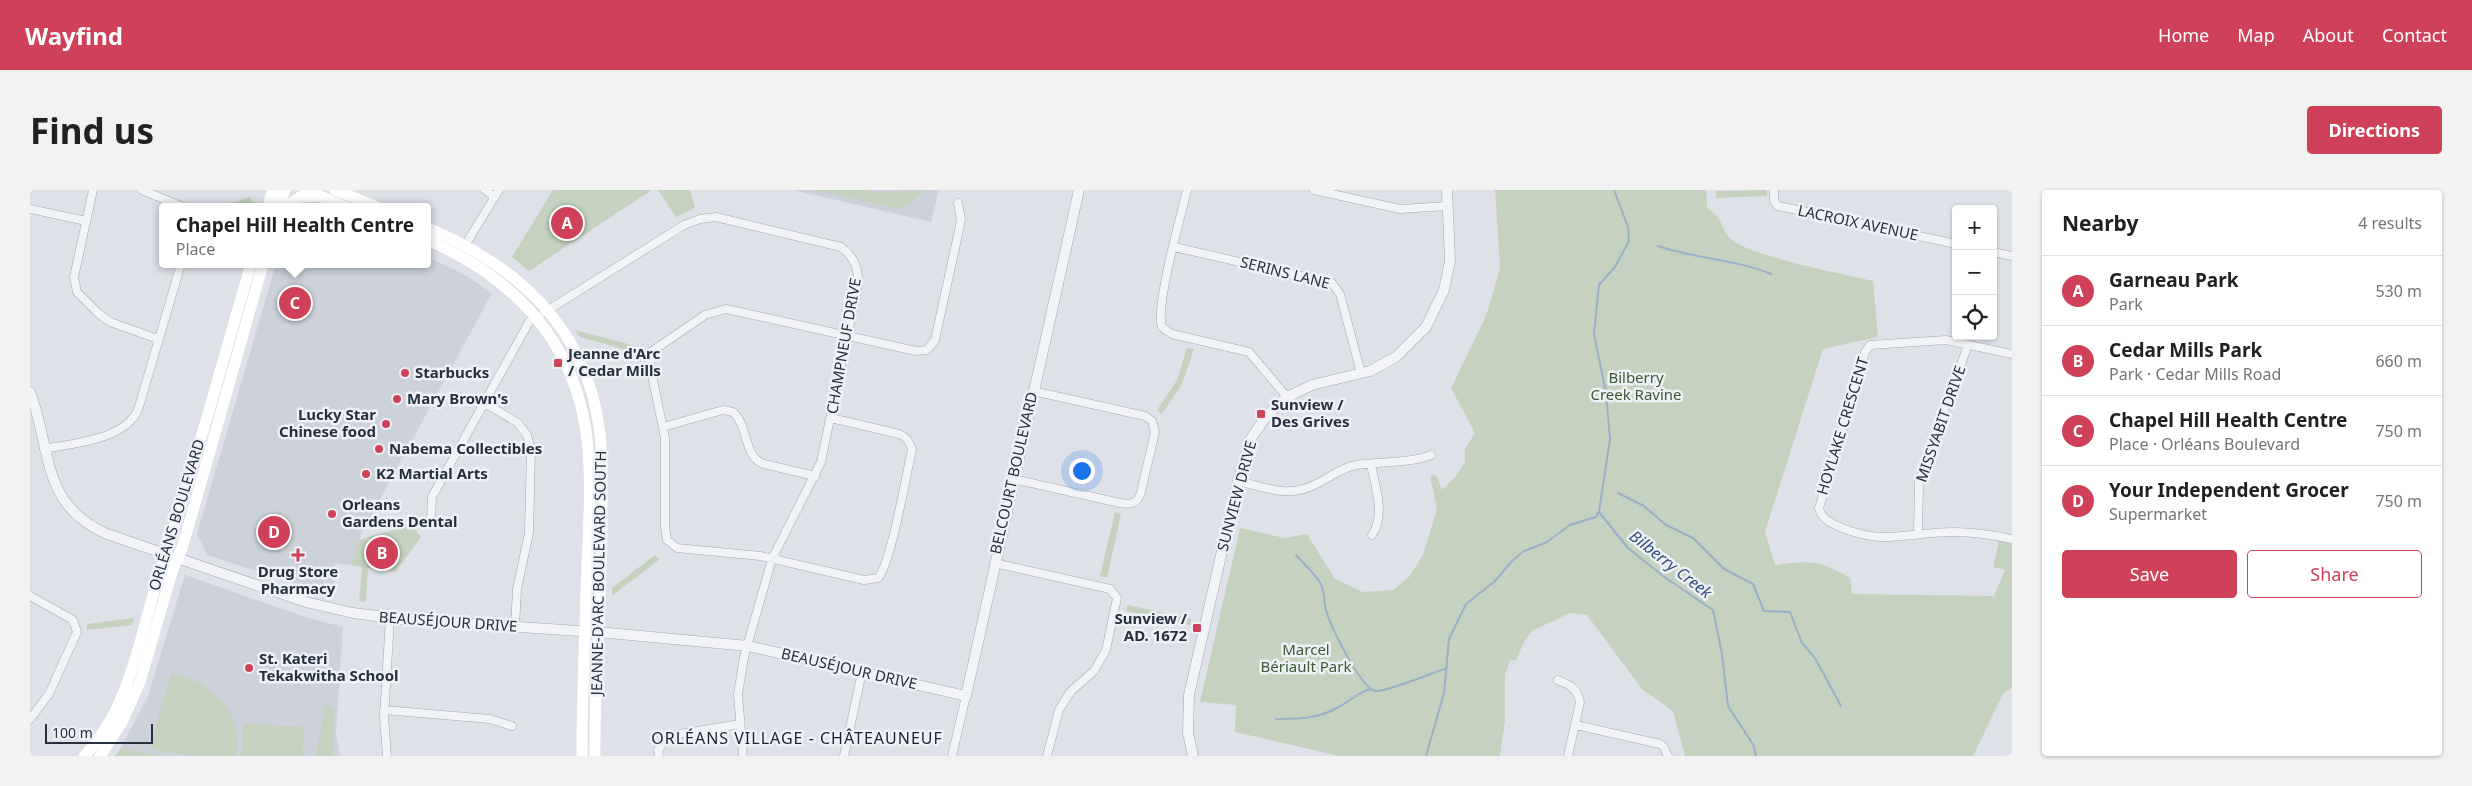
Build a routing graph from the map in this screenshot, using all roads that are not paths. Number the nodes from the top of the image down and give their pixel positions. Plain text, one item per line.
1 (93, 190) edge
2 (142, 190) edge
3 (264, 190) edge
4 (273, 190) edge
5 (284, 190) edge
6 (306, 190) edge
7 (335, 190) edge
8 (485, 190) edge
9 (1079, 190) edge
10 (1187, 190) edge
11 (1314, 190) edge
12 (1447, 190) edge
13 (1774, 190) edge
14 (497, 194) edge
15 (322, 197) junction
16 (173, 203) edge
17 (266, 203) edge
18 (268, 203) edge
19 (280, 203) edge
20 (291, 203) edge
21 (336, 203) edge
22 (367, 203) edge
23 (958, 203) dead end
24 (1448, 206) junction
25 (30, 209) edge
26 (86, 221) junction
27 (431, 230) edge
28 (431, 241) edge
29 (1952, 243) edge
30 (1174, 247) junction
31 (462, 250) junction
32 (1997, 253) edge
33 (2012, 256) edge
34 (180, 268) edge
35 (250, 268) edge
36 (262, 268) edge
37 (549, 311) junction
38 (537, 318) junction
39 (848, 336) junction
40 (158, 339) junction
41 (1968, 345) junction
42 (2012, 354) edge
43 (221, 366) junction
44 (233, 370) junction
45 (1361, 373) junction
46 (1033, 391) junction
47 (30, 392) edge
48 (1287, 397) junction
49 (483, 402) junction
50 (831, 418) junction
51 (663, 427) junction
52 (44, 449) junction
53 (1431, 455) dead end
54 (1370, 464) junction
55 (815, 476) junction
56 (1013, 479) junction
57 (1238, 481) junction
58 (431, 519) dead end
59 (1918, 534) junction
60 (1372, 535) dead end
61 (2012, 539) edge
62 (171, 556) junction
63 (772, 559) junction
64 (994, 563) junction
65 (30, 596) edge
66 (390, 618) junction
67 (515, 627) junction
68 (585, 632) junction
69 (599, 633) junction
70 (748, 646) junction
71 (862, 672) junction
72 (1558, 680) dead end
73 (966, 696) junction
74 (384, 710) junction
75 (30, 719) edge
76 (740, 724) junction
77 (1576, 725) junction
78 (512, 726) dead end
79 (93, 754) edge
80 (387, 756) edge
81 (582, 756) edge
82 (595, 756) edge
83 (659, 756) edge
84 (743, 756) edge
85 (844, 756) edge
86 (952, 756) edge
87 (1047, 756) edge
88 (1193, 756) edge
89 (1568, 756) edge
90 (1668, 756) edge

1 - 26 street
2 - 16 street
3 - 17 main road
4 - 18 main road
5 - 19 main road
6 - 15 main road
7 - 22 main road
8 - 14 street
9 - 46 street, BELCOURT BOULEVARD
10 - 30 street
11 - 24 street
12 - 24 street, SUNVIEW DRIVE
13 - 29 street, LACROIX AVENUE
14 - 31 street
15 - 20 main road
15 - 21 main road
23 - 39 street
24 - 45 street, SUNVIEW DRIVE
25 - 26 street
26 - 40 street
27 - 31 main road, JEANNE-D'ARC BOULEVARD SOUTH
28 - 31 main road, JEANNE-D'ARC BOULEVARD SOUTH
30 - 45 street, SERINS LANE
30 - 48 street
31 - 37 main road, JEANNE-D'ARC BOULEVARD SOUTH
31 - 38 main road, JEANNE-D'ARC BOULEVARD SOUTH
32 - 33 street
34 - 40 street
35 - 43 main road, ORLÉANS BOULEVARD
36 - 44 main road, ORLÉANS BOULEVARD
37 - 38 street, CHAMPNEUF DRIVE
37 - 39 street, CHAMPNEUF DRIVE
37 - 69 main road, JEANNE-D'ARC BOULEVARD SOUTH
38 - 49 street, CHAMPNEUF DRIVE
38 - 68 main road, JEANNE-D'ARC BOULEVARD SOUTH
39 - 50 street, CHAMPNEUF DRIVE
39 - 51 street
40 - 52 street
41 - 42 street, HOYLAKE CRESCENT
41 - 59 street, MISSYABIT DRIVE
41 - 59 street, HOYLAKE CRESCENT
43 - 44 main road
43 - 62 main road, ORLÉANS BOULEVARD
44 - 62 main road, ORLÉANS BOULEVARD
45 - 48 street, SUNVIEW DRIVE
46 - 56 street, BELCOURT BOULEVARD
46 - 56 street
47 - 52 street, BEAUSÉJOUR DRIVE
48 - 57 street, SUNVIEW DRIVE
49 - 58 street, CHAMPNEUF DRIVE
49 - 67 street
50 - 55 street, CHAMPNEUF DRIVE
50 - 63 street
51 - 55 street
51 - 63 street
52 - 62 street, BEAUSÉJOUR DRIVE
53 - 54 street
54 - 57 street
54 - 60 street
55 - 63 street, CHAMPNEUF DRIVE
56 - 64 street, BELCOURT BOULEVARD
57 - 88 street, SUNVIEW DRIVE
59 - 61 street, HOYLAKE CRESCENT
62 - 66 street, BEAUSÉJOUR DRIVE
62 - 79 main road, ORLÉANS BOULEVARD
63 - 70 street, CHAMPNEUF DRIVE
64 - 73 street, BELCOURT BOULEVARD
64 - 87 street
65 - 75 street
66 - 67 street, BEAUSÉJOUR DRIVE
66 - 74 street
67 - 68 street, BEAUSÉJOUR DRIVE
68 - 69 street, BEAUSÉJOUR DRIVE
68 - 81 main road, JEANNE-D'ARC BOULEVARD SOUTH
69 - 70 street, BEAUSÉJOUR DRIVE
69 - 82 main road, JEANNE-D'ARC BOULEVARD SOUTH
70 - 71 street, BEAUSÉJOUR DRIVE
70 - 76 street, CHAMPNEUF DRIVE
71 - 73 street, BEAUSÉJOUR DRIVE
71 - 85 street
72 - 77 street
73 - 86 street, BELCOURT BOULEVARD
74 - 78 street
74 - 80 street
76 - 83 street
76 - 84 street, CHAMPNEUF DRIVE
77 - 89 street
77 - 90 street

